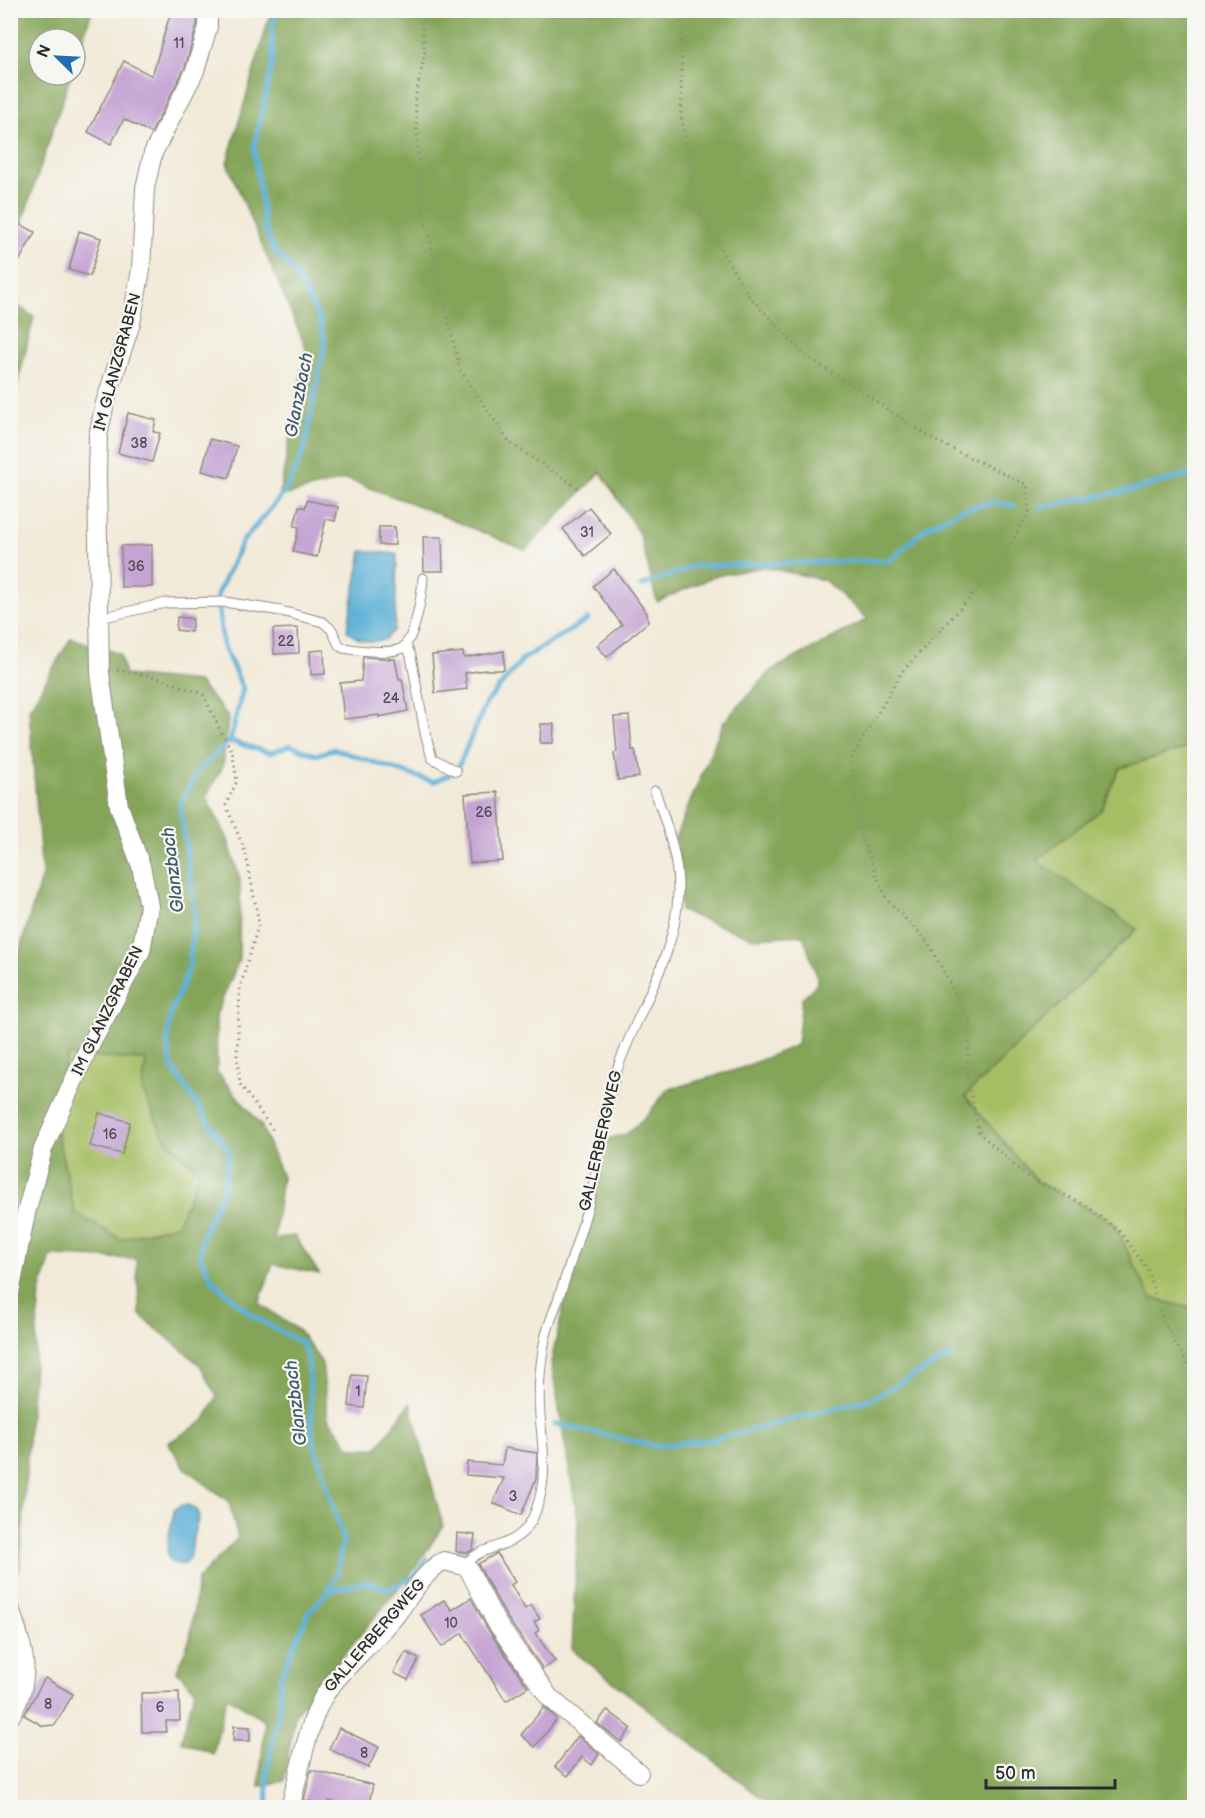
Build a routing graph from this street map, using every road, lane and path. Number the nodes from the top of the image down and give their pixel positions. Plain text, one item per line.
1 (208, 10) edge
2 (420, 10) edge
3 (682, 10) edge
4 (581, 490) dead end
5 (423, 578) dead end
6 (100, 618) junction
7 (406, 645) junction
8 (100, 667) junction
9 (456, 771) dead end
10 (655, 791) dead end
11 (275, 1134) dead end
12 (10, 1292) edge
13 (1194, 1366) edge
14 (464, 1566) junction
15 (10, 1608) edge
16 (10, 1717) edge
17 (639, 1773) dead end
18 (290, 1808) edge

1 - 6 street, IM GLANZGRABEN
2 - 4 path
3 - 13 path
5 - 7 lane
6 - 7 lane
6 - 8 street, IM GLANZGRABEN
7 - 9 lane
8 - 11 path
8 - 12 street, IM GLANZGRABEN
10 - 14 lane, GALLERBERGWEG
14 - 17 street
14 - 18 street, GALLERBERGWEG
15 - 16 street

